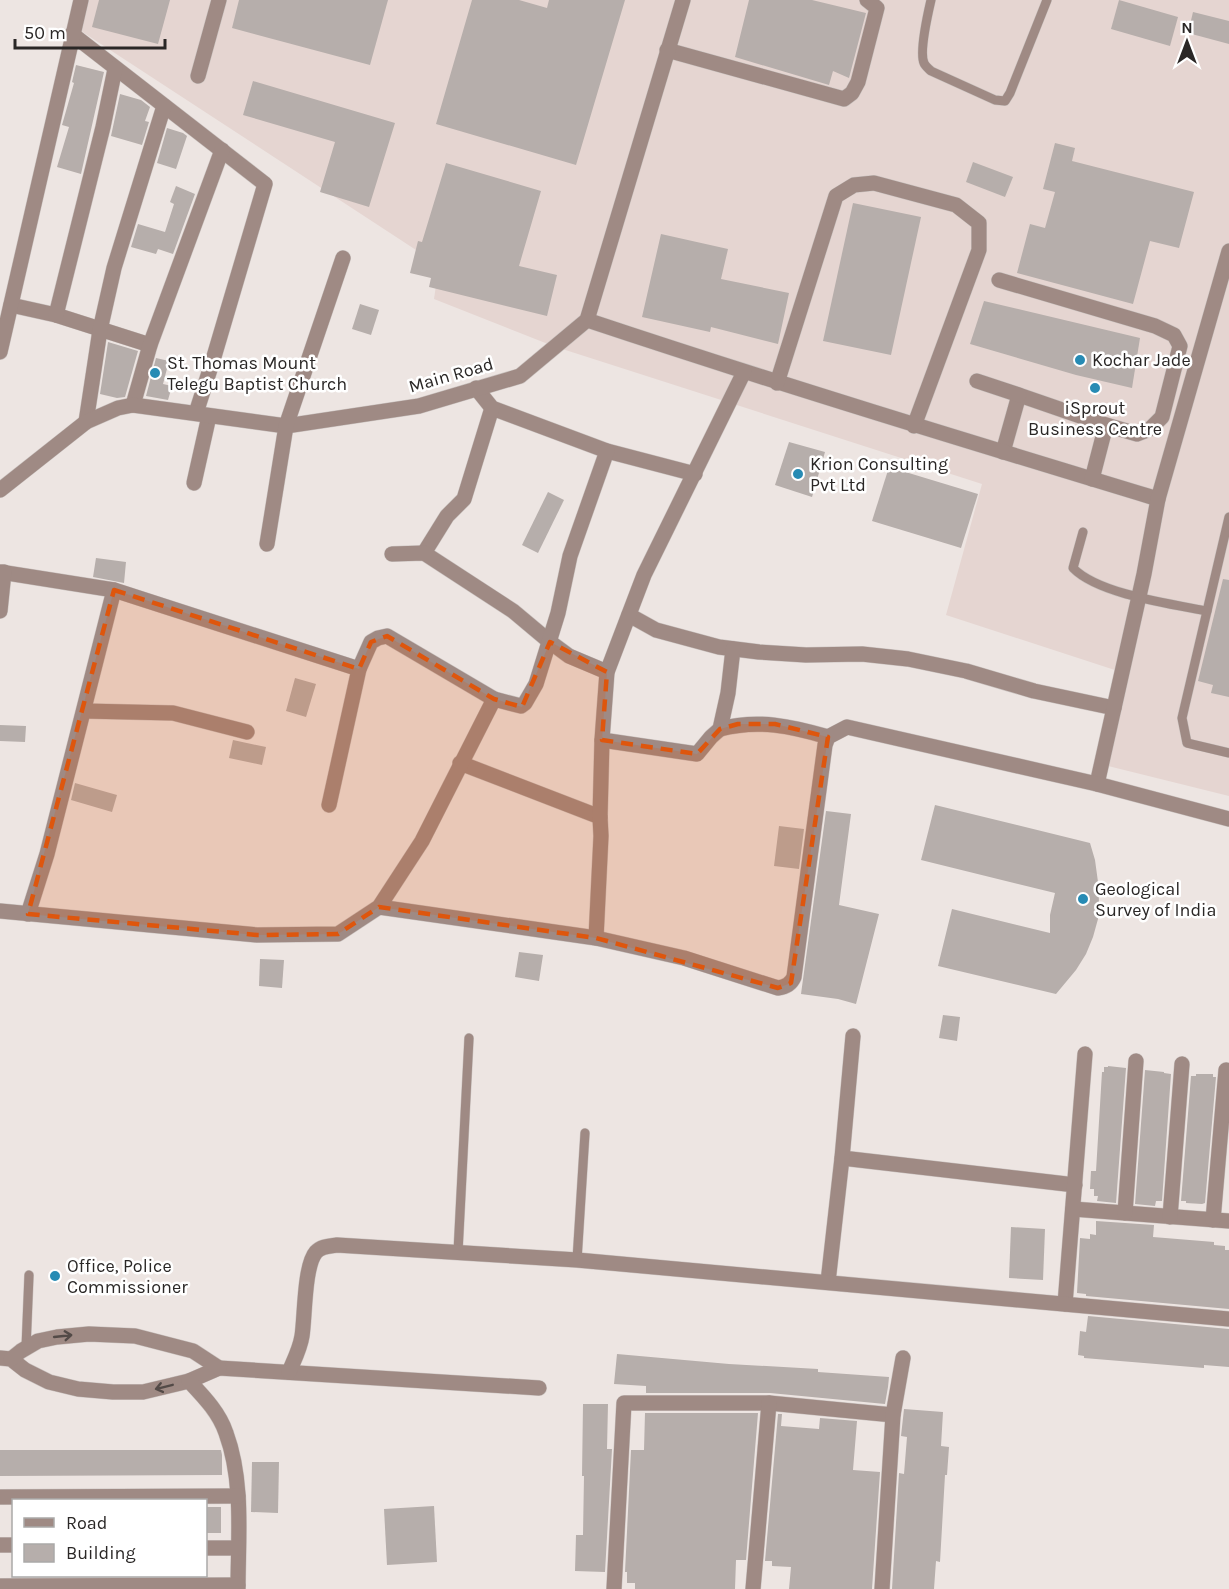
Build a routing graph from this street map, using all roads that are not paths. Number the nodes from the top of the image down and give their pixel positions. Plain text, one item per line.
1 (81, 0) edge
2 (219, 0) edge
3 (682, 0) edge
4 (867, 0) edge
5 (931, 0) edge
6 (1047, 0) edge
7 (72, 34) junction
8 (667, 50) junction
9 (115, 69) junction
10 (198, 76) dead end
11 (164, 106) junction
12 (222, 150) junction
13 (1229, 251) edge
14 (343, 258) dead end
15 (999, 280) dead end
16 (11, 305) junction
17 (56, 315) junction
18 (586, 320) junction
19 (100, 330) junction
20 (150, 345) junction
21 (0, 352) edge
22 (744, 372) junction
23 (976, 381) dead end
24 (777, 382) junction
25 (476, 388) junction
26 (1019, 395) junction
27 (133, 405) junction
28 (492, 408) junction
29 (202, 414) junction
30 (86, 422) junction
31 (1106, 425) junction
32 (286, 426) junction
33 (914, 426) junction
34 (607, 451) junction
35 (1003, 452) junction
36 (695, 474) junction
37 (1092, 479) junction
38 (194, 483) dead end
39 (0, 490) edge
40 (1158, 500) junction
41 (1229, 517) edge
42 (1083, 532) dead end
43 (267, 544) dead end
44 (423, 553) junction
45 (392, 554) dead end
46 (2, 572) edge
47 (114, 590) junction
48 (1139, 597) junction
49 (0, 611) edge
50 (1207, 611) junction
51 (629, 615) junction
52 (549, 642) junction
53 (733, 649) junction
54 (359, 669) junction
55 (607, 672) junction
56 (494, 699) junction
57 (1114, 708) junction
58 (84, 711) junction
59 (720, 729) junction
60 (247, 732) dead end
61 (828, 737) junction
62 (602, 740) junction
63 (1229, 753) edge
64 (460, 763) junction
65 (1097, 784) junction
66 (329, 806) dead end
67 (600, 817) junction
68 (1229, 819) edge
69 (379, 908) junction
70 (0, 911) edge
71 (28, 914) junction
72 (596, 938) junction
73 (853, 1036) dead end
74 (469, 1038) dead end
75 (1085, 1053) dead end
76 (1136, 1061) dead end
77 (1182, 1064) dead end
78 (1226, 1070) dead end
79 (585, 1133) dead end
80 (842, 1158) junction
81 (1075, 1185) junction
82 (1073, 1209) junction
83 (1125, 1214) junction
84 (1170, 1217) junction
85 (1213, 1220) junction
86 (1229, 1221) edge
87 (458, 1252) junction
88 (577, 1260) junction
89 (29, 1275) dead end
90 (828, 1282) junction
91 (1065, 1304) junction
92 (1229, 1319) edge
93 (26, 1348) junction
94 (903, 1358) dead end
95 (5, 1359) edge
96 (219, 1368) junction
97 (289, 1372) junction
98 (189, 1381) junction
99 (539, 1388) dead end
100 (769, 1403) junction
101 (893, 1415) junction
102 (238, 1496) junction
103 (0, 1497) edge
104 (207, 1548) edge
105 (238, 1548) junction
106 (0, 1586) edge
107 (238, 1587) edge
108 (614, 1589) edge
109 (753, 1589) edge
110 (882, 1589) edge

1 - 7 street
2 - 10 street
3 - 8 street
4 - 8 street
5 - 6 lane
7 - 9 street
7 - 16 street
8 - 18 street
9 - 11 street
9 - 17 street
11 - 12 street
11 - 19 street
12 - 20 street
12 - 29 street
13 - 40 street
14 - 32 street
15 - 31 street
16 - 17 street
16 - 21 street
17 - 19 street
18 - 22 street
18 - 25 street, Main Road
19 - 20 street
19 - 30 street
20 - 27 street
22 - 24 street
22 - 36 street
23 - 26 street
24 - 33 street
24 - 33 street
25 - 28 street
25 - 32 street, Main Road
26 - 31 street
26 - 35 street
27 - 29 street, Main Road
27 - 30 street, Main Road
28 - 34 street
28 - 44 street
29 - 32 street, Main Road
29 - 38 street
30 - 39 street, Main Road
31 - 37 street
32 - 43 street
33 - 35 street
34 - 36 street
34 - 52 street
35 - 37 street
36 - 51 street
37 - 40 street
40 - 48 street
41 - 50 lane
42 - 48 lane
44 - 45 street
44 - 52 street
46 - 47 street
46 - 49 street
47 - 54 street
47 - 58 street
48 - 50 lane
48 - 57 street
50 - 63 lane
51 - 53 street
51 - 55 street
52 - 55 street
52 - 56 street
53 - 57 street
53 - 59 street
54 - 56 street
54 - 66 street
55 - 62 street
56 - 64 street
57 - 65 street
58 - 60 street
58 - 71 street
59 - 61 street
59 - 62 street
61 - 65 street
61 - 72 street
62 - 67 street
64 - 67 street
64 - 69 street
65 - 68 street
67 - 72 street
69 - 71 street
69 - 72 street
70 - 71 street
73 - 80 street
74 - 87 lane
75 - 81 street
76 - 83 street
77 - 84 street
78 - 85 street
79 - 88 lane
80 - 81 street
80 - 90 street
81 - 82 street
82 - 83 street
82 - 91 street
83 - 84 street
84 - 85 street
85 - 86 street
87 - 88 street
87 - 97 street
88 - 90 street
89 - 93 lane
90 - 91 street
91 - 92 street
93 - 95 street
93 -> 96 street
94 - 101 street
98 -> 95 street
96 - 97 street
96 - 98 street
97 - 99 street
98 - 102 street
100 - 101 street
100 - 108 street
100 - 109 street
101 - 110 street
102 - 103 street
102 - 105 street
104 - 105 street
105 - 107 street
106 - 107 street

